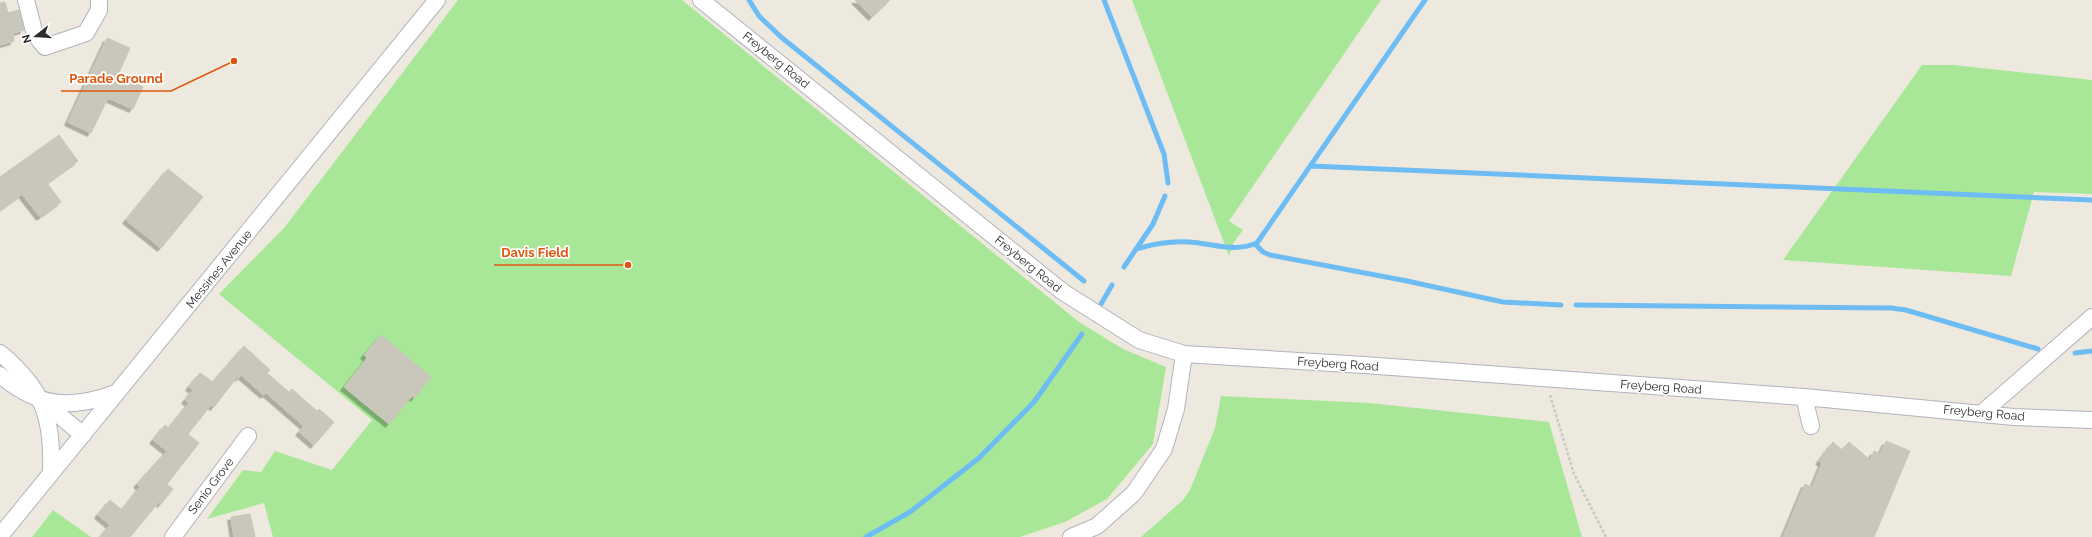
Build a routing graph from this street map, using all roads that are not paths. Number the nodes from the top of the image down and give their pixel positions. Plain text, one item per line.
1 (26, 0) edge
2 (99, 0) edge
3 (437, 0) edge
4 (701, 0) edge
5 (2092, 318) edge
6 (0, 354) edge
7 (1184, 354) junction
8 (0, 375) edge
9 (116, 393) junction
10 (1804, 397) junction
11 (40, 399) junction
12 (1982, 413) junction
13 (2092, 420) edge
14 (1811, 426) dead end
15 (83, 435) junction
16 (248, 436) dead end
17 (51, 472) junction
18 (0, 536) edge
19 (173, 537) edge
20 (1071, 537) edge

1 - 2 street
3 - 9 street, Messines Avenue
4 - 7 street, Freyberg Road
5 - 12 street
6 - 11 street
7 - 10 street, Freyberg Road
7 - 20 street
8 - 11 street
9 - 11 street
9 - 15 street, Messines Avenue
10 - 12 street, Freyberg Road
10 - 14 street
11 - 15 street
11 - 17 street
12 - 13 street, Freyberg Road
15 - 17 street, Messines Avenue
16 - 19 street, Senio Grove
17 - 18 street, Messines Avenue

